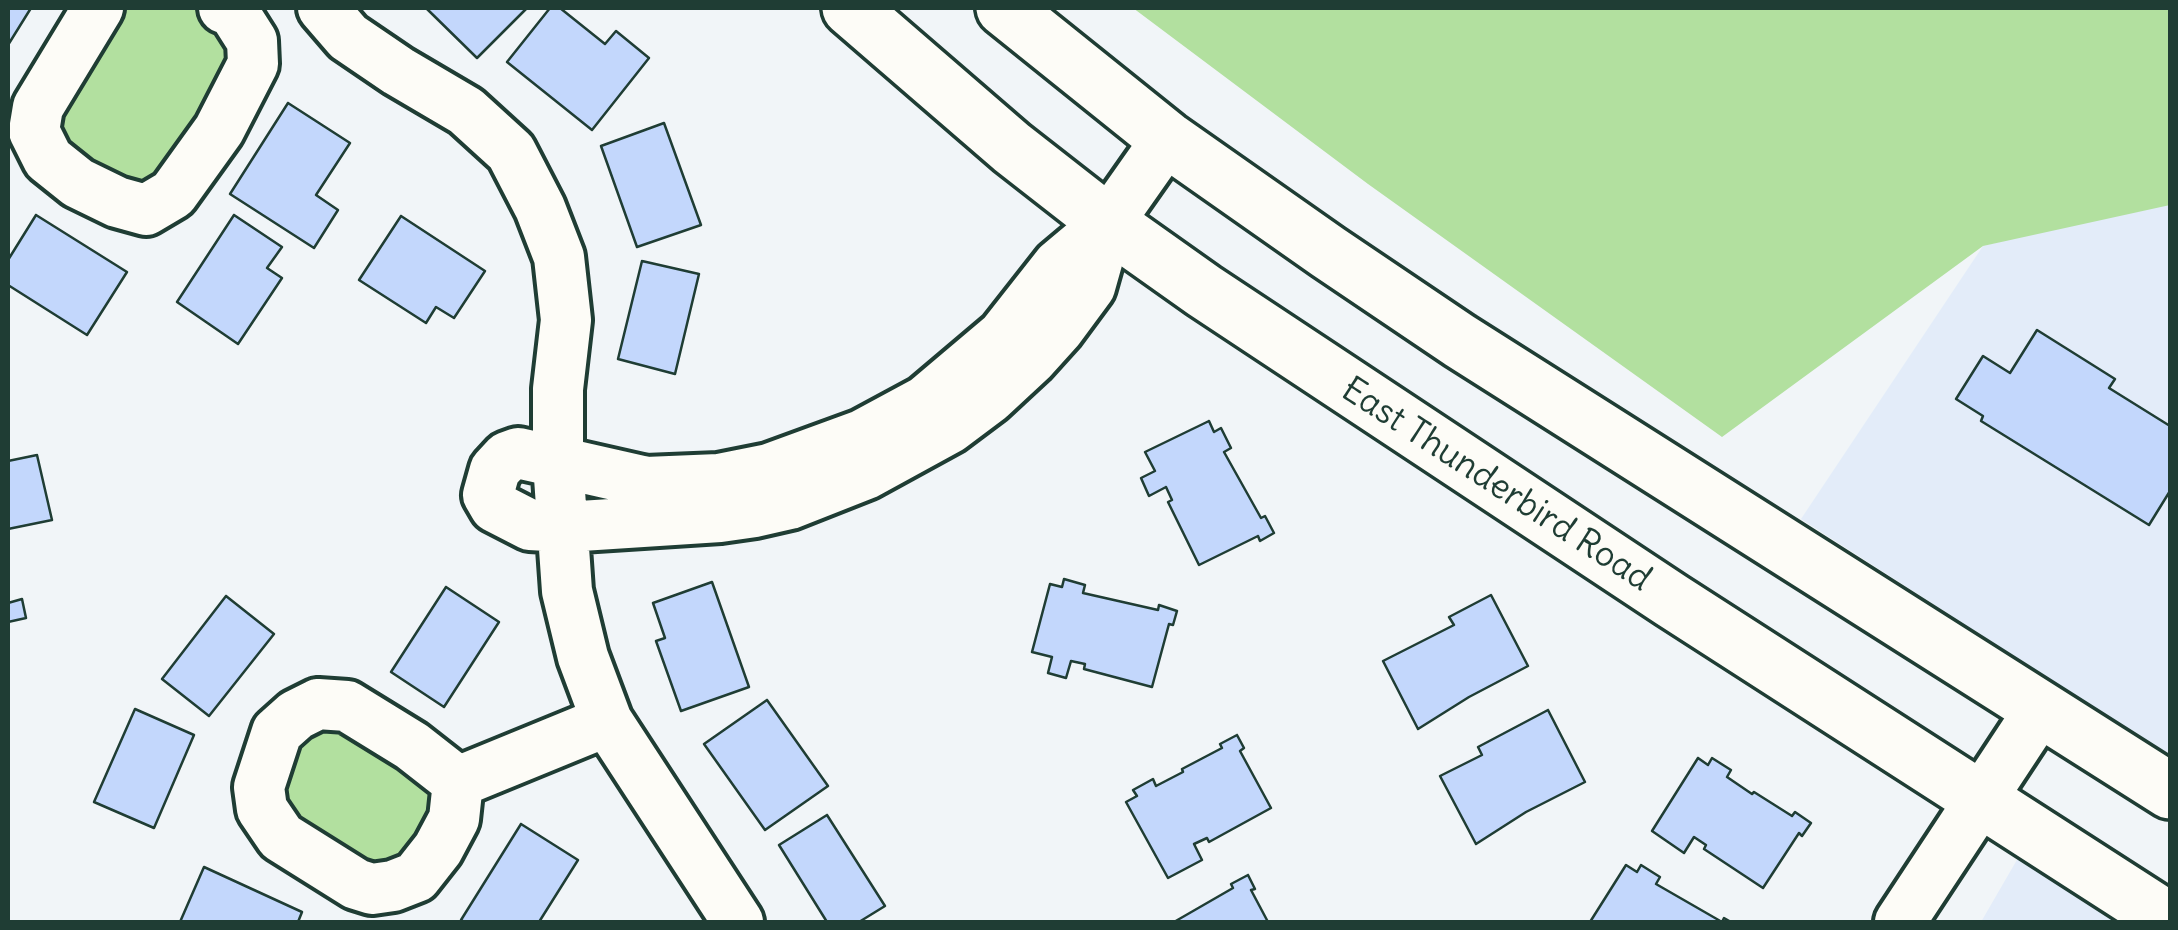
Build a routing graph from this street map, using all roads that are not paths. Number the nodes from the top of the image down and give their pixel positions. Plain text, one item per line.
1 (98, 8) edge
2 (324, 8) edge
3 (850, 8) edge
4 (1004, 8) edge
5 (232, 9) edge
6 (1168, 139) junction
7 (1108, 223) junction
8 (558, 463) junction
9 (844, 463) junction
10 (565, 528) junction
11 (2041, 708) junction
12 (607, 721) junction
13 (458, 782) dead end
14 (2170, 791) edge
15 (1980, 800) junction
16 (738, 922) edge
17 (1900, 922) edge
18 (2170, 922) edge

1 - 5 street
2 - 8 street
3 - 7 main road, East Thunderbird Road
4 - 6 main road
6 - 7 street
6 - 11 main road
7 - 9 street
7 - 15 main road, East Thunderbird Road
8 - 9 street
8 - 10 street
8 - 10 street
9 - 10 street
10 - 12 street
11 - 14 main road
11 - 15 street
12 - 13 street
12 - 16 street
15 - 17 street
15 - 18 main road, East Thunderbird Road

